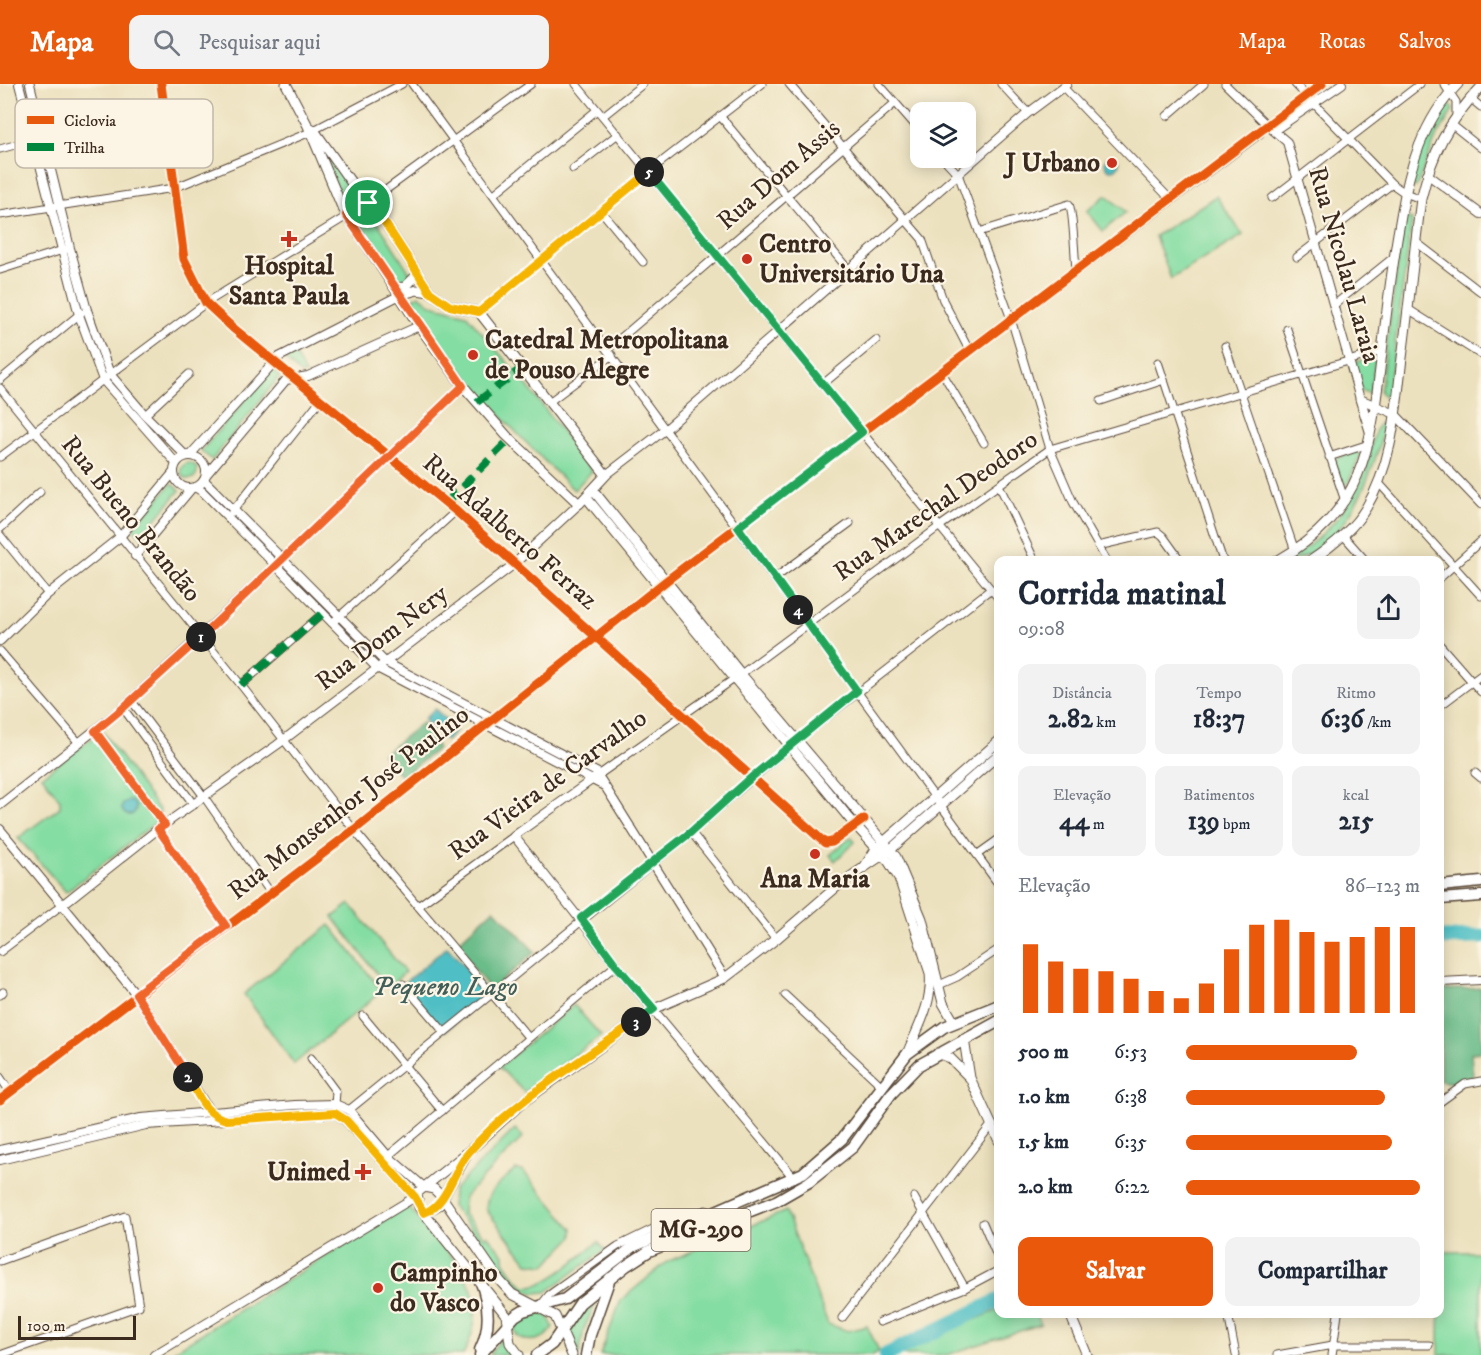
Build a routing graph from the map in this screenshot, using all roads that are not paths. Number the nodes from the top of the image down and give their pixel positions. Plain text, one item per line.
1 (19, 84) edge
2 (30, 84) edge
3 (161, 84) edge
4 (286, 84) edge
5 (402, 84) edge
6 (412, 84) edge
7 (531, 84) edge
8 (576, 84) edge
9 (643, 84) edge
10 (762, 84) edge
11 (789, 84) edge
12 (879, 84) edge
13 (1001, 84) edge
14 (1204, 84) edge
15 (1225, 84) edge
16 (1295, 84) edge
17 (1322, 84) edge
18 (1342, 84) edge
19 (1420, 84) edge
20 (1458, 84) edge
21 (1065, 86) edge
22 (1481, 87) edge
23 (1447, 88) edge
24 (1306, 96) junction
25 (1470, 98) junction
26 (22, 99) edge
27 (34, 99) edge
28 (163, 99) edge
29 (895, 103) junction
30 (1314, 105) junction
31 (1481, 106) edge
32 (600, 113) junction
33 (1028, 113) junction
34 (720, 116) junction
35 (1167, 116) dead end
36 (910, 120) edge
37 (1454, 120) junction
38 (1271, 128) junction
39 (310, 130) junction
40 (618, 134) junction
41 (1348, 140) junction
42 (454, 142) junction
43 (15, 145) edge
44 (843, 147) junction
45 (1481, 148) edge
46 (0, 149) edge
47 (334, 158) junction
48 (322, 165) junction
49 (41, 168) edge
50 (49, 168) edge
51 (172, 168) edge
52 (953, 168) edge
53 (573, 169) dead end
54 (648, 172) junction
55 (958, 174) junction
56 (1427, 174) junction
57 (1298, 179) junction
58 (1392, 184) junction
59 (174, 188) junction
60 (1405, 193) junction
61 (494, 194) junction
62 (787, 196) junction
63 (1272, 198) dead end
64 (1172, 200) junction
65 (1421, 200) junction
66 (368, 203) junction
67 (54, 205) junction
68 (602, 212) junction
69 (1481, 214) edge
70 (0, 215) edge
71 (346, 215) junction
72 (906, 219) junction
73 (979, 232) junction
74 (1416, 242) junction
75 (1316, 243) junction
76 (65, 250) junction
77 (717, 255) junction
78 (1297, 256) dead end
79 (1394, 256) junction
80 (543, 261) junction
81 (643, 262) dead end
82 (848, 269) junction
83 (0, 270) edge
84 (1076, 271) junction
85 (417, 275) junction
86 (398, 292) junction
87 (430, 292) junction
88 (1481, 292) edge
89 (206, 303) junction
90 (1334, 305) junction
91 (1408, 309) junction
92 (87, 310) junction
93 (479, 312) junction
94 (79, 315) junction
95 (1011, 319) junction
96 (419, 326) junction
97 (778, 329) junction
98 (1287, 329) dead end
99 (876, 340) dead end
100 (1225, 346) dead end
101 (1382, 351) junction
102 (610, 352) junction
103 (970, 352) junction
104 (1481, 355) edge
105 (1349, 361) junction
106 (273, 362) junction
107 (1158, 362) dead end
108 (189, 374) dead end
109 (943, 374) junction
110 (1302, 375) junction
111 (106, 377) junction
112 (296, 379) junction
113 (0, 380) edge
114 (1164, 380) junction
115 (823, 384) junction
116 (463, 386) junction
117 (0, 388) edge
118 (1241, 393) junction
119 (321, 399) junction
120 (1360, 399) junction
121 (1101, 401) dead end
122 (549, 402) junction
123 (1376, 407) junction
124 (1175, 412) junction
125 (1395, 414) junction
126 (145, 415) junction
127 (666, 429) junction
128 (34, 432) junction
129 (862, 432) junction
130 (1370, 439) junction
131 (984, 444) dead end
132 (1050, 449) junction
133 (188, 455) junction
134 (390, 455) junction
135 (0, 457) edge
136 (1329, 457) junction
137 (176, 463) junction
138 (173, 473) junction
139 (606, 475) junction
140 (205, 478) junction
141 (1378, 482) junction
142 (999, 485) junction
143 (194, 488) junction
144 (40, 492) dead end
145 (586, 497) junction
146 (1345, 501) junction
147 (1481, 504) edge
148 (234, 509) junction
149 (456, 511) junction
150 (228, 517) junction
151 (850, 523) dead end
152 (940, 526) junction
153 (738, 527) junction
154 (0, 529) edge
155 (0, 535) edge
156 (1343, 535) junction
157 (120, 537) junction
158 (1481, 541) edge
159 (1098, 546) junction
160 (1295, 551) junction
161 (135, 556) junction
162 (1033, 556) edge
163 (1104, 556) edge
164 (1177, 556) edge
165 (1221, 556) edge
166 (1286, 556) edge
167 (1316, 556) edge
168 (1362, 556) edge
169 (279, 562) junction
170 (513, 565) junction
171 (1455, 566) junction
172 (1444, 575) edge
173 (775, 578) junction
174 (662, 584) junction
175 (991, 589) junction
176 (994, 593) edge
177 (48, 594) junction
178 (1481, 596) edge
179 (323, 613) junction
180 (341, 616) junction
181 (807, 622) junction
182 (332, 623) junction
183 (597, 637) junction
184 (200, 638) junction
185 (0, 641) edge
186 (1444, 649) edge
187 (0, 651) edge
188 (381, 665) junction
189 (1481, 675) edge
190 (737, 676) junction
191 (1473, 682) junction
192 (241, 685) junction
193 (857, 691) junction
194 (1481, 692) edge
195 (131, 700) junction
196 (1444, 703) edge
197 (123, 708) junction
198 (683, 714) junction
199 (494, 717) junction
200 (484, 724) junction
201 (95, 731) junction
202 (283, 740) junction
203 (794, 742) junction
204 (80, 743) junction
205 (548, 746) junction
206 (994, 746) edge
207 (543, 754) junction
208 (994, 758) edge
209 (753, 776) junction
210 (596, 777) junction
211 (205, 798) junction
212 (937, 801) junction
213 (195, 805) junction
214 (0, 806) edge
215 (864, 819) junction
216 (855, 825) junction
217 (162, 827) junction
218 (0, 829) edge
219 (354, 830) junction
220 (691, 832) junction
221 (513, 836) junction
222 (994, 843) edge
223 (883, 849) junction
224 (978, 854) junction
225 (652, 862) junction
226 (994, 878) edge
227 (1481, 882) edge
228 (1444, 886) edge
229 (270, 891) junction
230 (1481, 896) edge
231 (1444, 899) edge
232 (62, 905) junction
233 (418, 906) junction
234 (581, 918) junction
235 (226, 926) junction
236 (776, 939) junction
237 (0, 952) edge
238 (994, 952) edge
239 (616, 965) junction
240 (725, 978) junction
241 (1481, 980) edge
242 (1444, 982) edge
243 (403, 984) dead end
244 (935, 984) junction
245 (136, 994) junction
246 (490, 994) junction
247 (785, 995) dead end
248 (994, 1007) edge
249 (654, 1009) junction
250 (363, 1016) dead end
251 (994, 1024) edge
252 (949, 1025) junction
253 (444, 1032) junction
254 (528, 1037) junction
255 (964, 1039) junction
256 (938, 1053) junction
257 (907, 1054) junction
258 (311, 1058) dead end
259 (405, 1064) junction
260 (0, 1077) edge
261 (970, 1078) junction
262 (1481, 1081) edge
263 (883, 1087) junction
264 (10, 1092) junction
265 (1444, 1099) edge
266 (0, 1100) edge
267 (335, 1104) junction
268 (349, 1110) junction
269 (208, 1112) junction
270 (442, 1112) junction
271 (227, 1120) junction
272 (992, 1124) junction
273 (101, 1125) junction
274 (994, 1129) edge
275 (104, 1134) junction
276 (45, 1138) junction
277 (842, 1139) junction
278 (857, 1141) junction
279 (51, 1148) junction
280 (0, 1150) edge
281 (469, 1152) junction
282 (388, 1156) junction
283 (0, 1160) edge
284 (794, 1178) junction
285 (424, 1187) junction
286 (415, 1197) junction
287 (442, 1197) junction
288 (914, 1197) dead end
289 (924, 1211) junction
290 (424, 1213) junction
291 (983, 1223) dead end
292 (994, 1249) edge
293 (0, 1261) edge
294 (994, 1273) edge
295 (611, 1277) junction
296 (480, 1280) junction
297 (965, 1288) junction
298 (540, 1307) junction
299 (842, 1318) dead end
300 (1072, 1318) edge
301 (1229, 1318) edge
302 (1337, 1318) edge
303 (880, 1322) dead end
304 (508, 1325) junction
305 (561, 1329) junction
306 (1333, 1345) junction
307 (1429, 1345) dead end
308 (0, 1355) edge
309 (154, 1355) edge
310 (479, 1355) edge
311 (519, 1355) edge
312 (537, 1355) edge
313 (572, 1355) edge
314 (586, 1355) edge
315 (1087, 1355) edge
316 (1236, 1355) edge
317 (1276, 1355) edge
318 (1332, 1355) edge

1 - 26 street
2 - 27 street
3 - 28 street
4 - 39 main road
5 - 39 street
6 - 42 street
7 - 42 street
8 - 32 street
9 - 32 street
10 - 34 street
11 - 44 street
12 - 29 street
13 - 33 street
14 - 35 street
15 - 38 street
16 - 24 street
17 - 24 street
18 - 30 street
19 - 41 street
20 - 23 main road
21 - 33 street
21 - 64 street
22 - 25 main road
23 - 37 street
23 - 60 main road
24 - 30 street
24 - 38 street
25 - 31 street
25 - 37 main road
29 - 36 street
29 - 44 street, Rua Dom Assis
30 - 38 street
30 - 41 street
32 - 40 street
32 - 61 street
33 - 55 street
34 - 54 street
34 - 62 street
37 - 45 street
37 - 56 main road
38 - 57 street, Rua Nicolau Laraia
38 - 64 street, Rua Monsenhor José Paulino
39 - 47 main road
39 - 48 main road
39 - 59 street
40 - 53 street
40 - 54 street
41 - 57 street
41 - 58 street
42 - 61 street
42 - 66 street
43 - 46 street
44 - 62 street, Rua Dom Assis
44 - 72 street
47 - 48 main road
47 - 66 main road
48 - 71 main road
49 - 67 street
50 - 67 street
51 - 59 street
52 - 55 street
54 - 68 street
54 - 77 street
55 - 72 street
55 - 73 street
56 - 65 main road
56 - 69 street
57 - 63 street
57 - 75 street, Rua Nicolau Laraia
58 - 60 street
58 - 75 street
59 - 67 street
59 - 89 street
60 - 65 street
60 - 79 main road
61 - 80 street
62 - 77 street, Rua Dom Assis
62 - 82 street
64 - 84 street, Rua Monsenhor José Paulino
65 - 74 main road
66 - 71 street
66 - 85 main road
67 - 70 street
67 - 76 street
68 - 80 street
68 - 81 street
71 - 86 main road
71 - 89 street
72 - 82 street
72 - 103 street
73 - 84 street
73 - 95 street
74 - 88 street
74 - 91 main road
75 - 78 street
75 - 90 street, Rua Nicolau Laraia
76 - 83 street
76 - 92 street
76 - 94 street
77 - 97 street
77 - 102 street, Rua Dom Assis
79 - 90 street
79 - 101 main road
80 - 93 street
80 - 102 street
82 - 97 street
84 - 95 street, Rua Monsenhor José Paulino
85 - 86 main road
85 - 87 main road
86 - 87 main road
86 - 96 main road
86 - 106 street
87 - 93 main road
89 - 106 street, Rua Adalberto Ferraz
89 - 111 street
90 - 105 street, Rua Nicolau Laraia
91 - 104 street
91 - 125 main road
92 - 94 street
92 - 111 street
93 - 122 main road
94 - 111 street
94 - 113 street
95 - 103 street, Rua Monsenhor José Paulino
95 - 132 street
96 - 112 street
96 - 116 main road
97 - 115 street
97 - 127 street
98 - 110 street
99 - 115 street
100 - 118 street
101 - 105 street, Rua Marechal Deodoro
101 - 123 main road
102 - 122 street, Rua Dom Assis
102 - 127 street
103 - 109 street, Rua Monsenhor José Paulino
105 - 110 street, Rua Marechal Deodoro
105 - 120 street, Rua Nicolau Laraia
106 - 112 street, Rua Adalberto Ferraz
106 - 133 street
107 - 114 street
108 - 126 street
109 - 129 street, Rua Monsenhor José Paulino
109 - 131 street
110 - 118 street, Rua Marechal Deodoro
110 - 136 street
111 - 126 street
111 - 128 street
111 - 137 street
112 - 119 street, Rua Adalberto Ferraz
112 - 140 street
114 - 121 street
114 - 124 street
115 - 129 street
116 - 134 street
116 - 145 main road
117 - 128 street, Rua Bueno Brandão
118 - 124 street, Rua Marechal Deodoro
118 - 160 street
119 - 134 street, Rua Adalberto Ferraz
119 - 148 street
120 - 123 street, Rua Nicolau Laraia
120 - 130 main road
122 - 139 main road
123 - 125 street, Rua Nicolau Laraia
123 - 130 main road
124 - 132 street, Rua Marechal Deodoro
124 - 165 street
125 - 141 main road
125 - 147 street
126 - 133 street
127 - 139 street
127 - 153 street
128 - 135 street
128 - 157 street, Rua Bueno Brandão
129 - 152 street
129 - 153 street, Rua Monsenhor José Paulino
130 - 136 street
130 - 146 main road
132 - 142 street, Rua Marechal Deodoro
132 - 159 street
133 - 137 street
133 - 140 street
134 - 149 street, Rua Adalberto Ferraz
134 - 169 street
136 - 146 street
137 - 138 street
138 - 143 street
138 - 157 street
139 - 145 main road
140 - 143 street
140 - 148 street
141 - 156 main road
141 - 171 street
142 - 152 street, Rua Marechal Deodoro
142 - 162 street
143 - 150 street
143 - 161 street
144 - 154 street
145 - 170 street, Rua Dom Nery
145 - 174 main road
146 - 160 main road
148 - 150 street
148 - 169 street
149 - 170 street, Rua Adalberto Ferraz
149 - 180 street
150 - 169 street
151 - 173 street
152 - 175 street
152 - 181 street, Rua Marechal Deodoro
153 - 173 street
153 - 174 street, Rua Monsenhor José Paulino
155 - 177 street
156 - 167 main road
156 - 168 street
157 - 161 street, Rua Bueno Brandão
157 - 177 street
158 - 171 street
159 - 163 street
159 - 164 street
160 - 166 main road
161 - 184 street, Rua Bueno Brandão
169 - 179 street
169 - 180 street
169 - 184 street
170 - 183 street, Rua Adalberto Ferraz
170 - 188 street, Rua Dom Nery
171 - 172 street
171 - 178 street
173 - 181 street
174 - 183 street, Rua Monsenhor José Paulino
174 - 190 main road
175 - 176 street
175 - 193 street
177 - 185 street
179 - 182 street
179 - 192 street
180 - 182 street
180 - 188 street
181 - 190 street, Rua Marechal Deodoro
181 - 193 street
182 - 188 street
183 - 198 street, Rua Adalberto Ferraz
183 - 199 street, Rua Monsenhor José Paulino
184 - 192 street, Rua Bueno Brandão
184 - 195 street
186 - 191 street
187 - 204 street
188 - 199 street
188 - 200 street
188 - 202 street, Rua Dom Nery
189 - 191 street
190 - 198 street, Rua Vieira de Carvalho
190 - 203 main road
191 - 194 street
191 - 196 street
192 - 202 street, Rua Bueno Brandão
193 - 203 street
193 - 212 street
195 - 197 street
195 - 211 street
197 - 201 street
197 - 213 street
198 - 209 street, Rua Adalberto Ferraz
198 - 210 street, Rua Vieira de Carvalho
199 - 200 street, Rua Monsenhor José Paulino
199 - 205 street
200 - 207 street
200 - 219 street, Rua Monsenhor José Paulino
201 - 204 street
201 - 217 street
202 - 211 street, Rua Dom Nery
202 - 219 street, Rua Bueno Brandão
203 - 209 street
203 - 215 main road
203 - 216 main road
204 - 214 street
205 - 207 street
205 - 210 street
206 - 212 main road
207 - 210 street
208 - 212 main road
209 - 216 street, Rua Adalberto Ferraz
209 - 220 street
210 - 221 street, Rua Vieira de Carvalho
210 - 225 street
211 - 213 street, Rua Dom Nery
211 - 229 street
212 - 223 main road
212 - 224 street
213 - 217 street, Rua Dom Nery
215 - 216 street
215 - 223 main road
216 - 223 main road
217 - 232 street, Rua Dom Nery
217 - 235 street
218 - 232 street
219 - 229 street, Rua Monsenhor José Paulino
219 - 233 street, Rua Bueno Brandão
220 - 225 street
220 - 236 street
221 - 233 street, Rua Vieira de Carvalho
221 - 234 street
222 - 224 street
223 - 236 main road
223 - 244 main road
224 - 226 street
225 - 234 street
225 - 240 street
227 - 228 highway
229 - 235 street, Rua Monsenhor José Paulino
230 - 231 highway
232 - 237 street
232 - 245 street
233 - 246 street, Rua Bueno Brandão
234 - 239 street
234 - 246 street
235 - 245 street, Rua Monsenhor José Paulino
236 - 240 main road
238 - 244 street
239 - 249 street
239 - 254 street
240 - 249 main road
241 - 242 street
243 - 253 street
244 - 252 main road
244 - 257 main road
245 - 264 street, Rua Monsenhor José Paulino
245 - 269 street
246 - 253 street
246 - 254 street, Rua Bueno Brandão
247 - 263 street
248 - 252 highway, MG-290
249 - 281 main road
249 - 284 street
250 - 259 street
251 - 255 highway, MG-290
252 - 257 highway, MG-290
253 - 259 street
254 - 270 street
255 - 256 highway, MG-290
255 - 261 main road
256 - 261 main road
256 - 278 highway, MG-290
257 - 263 highway, MG-290
258 - 267 street
259 - 268 street
259 - 270 street
260 - 264 street
261 - 272 main road
262 - 265 street
263 - 277 highway, MG-290
264 - 266 street, Rua Monsenhor José Paulino
267 - 268 street
267 - 269 street
268 - 282 street
269 - 271 street
269 - 273 street
270 - 282 street
271 - 275 street
271 - 286 street
272 - 274 main road
272 - 289 street
273 - 275 street
273 - 276 street
275 - 279 street
276 - 279 street
276 - 280 street
277 - 278 highway
277 - 284 highway, MG-290
278 - 295 highway, MG-290
279 - 283 street
281 - 285 main road
281 - 287 main road
282 - 285 street
284 - 298 highway, MG-290
285 - 286 main road
285 - 287 main road
286 - 290 main road
286 - 309 street
287 - 290 main road
287 - 298 main road
288 - 289 street
289 - 297 street
289 - 299 street
290 - 296 main road
291 - 292 street
293 - 308 street
294 - 297 street
295 - 305 highway, MG-290
295 - 314 highway
296 - 304 main road
296 - 310 highway
297 - 303 street
298 - 304 highway, MG-290
298 - 305 main road
300 - 315 main road
301 - 316 street
302 - 306 street
304 - 310 highway, MG-290
304 - 311 main road
305 - 312 highway, MG-290
305 - 313 main road
306 - 307 street
306 - 317 street
306 - 318 street

